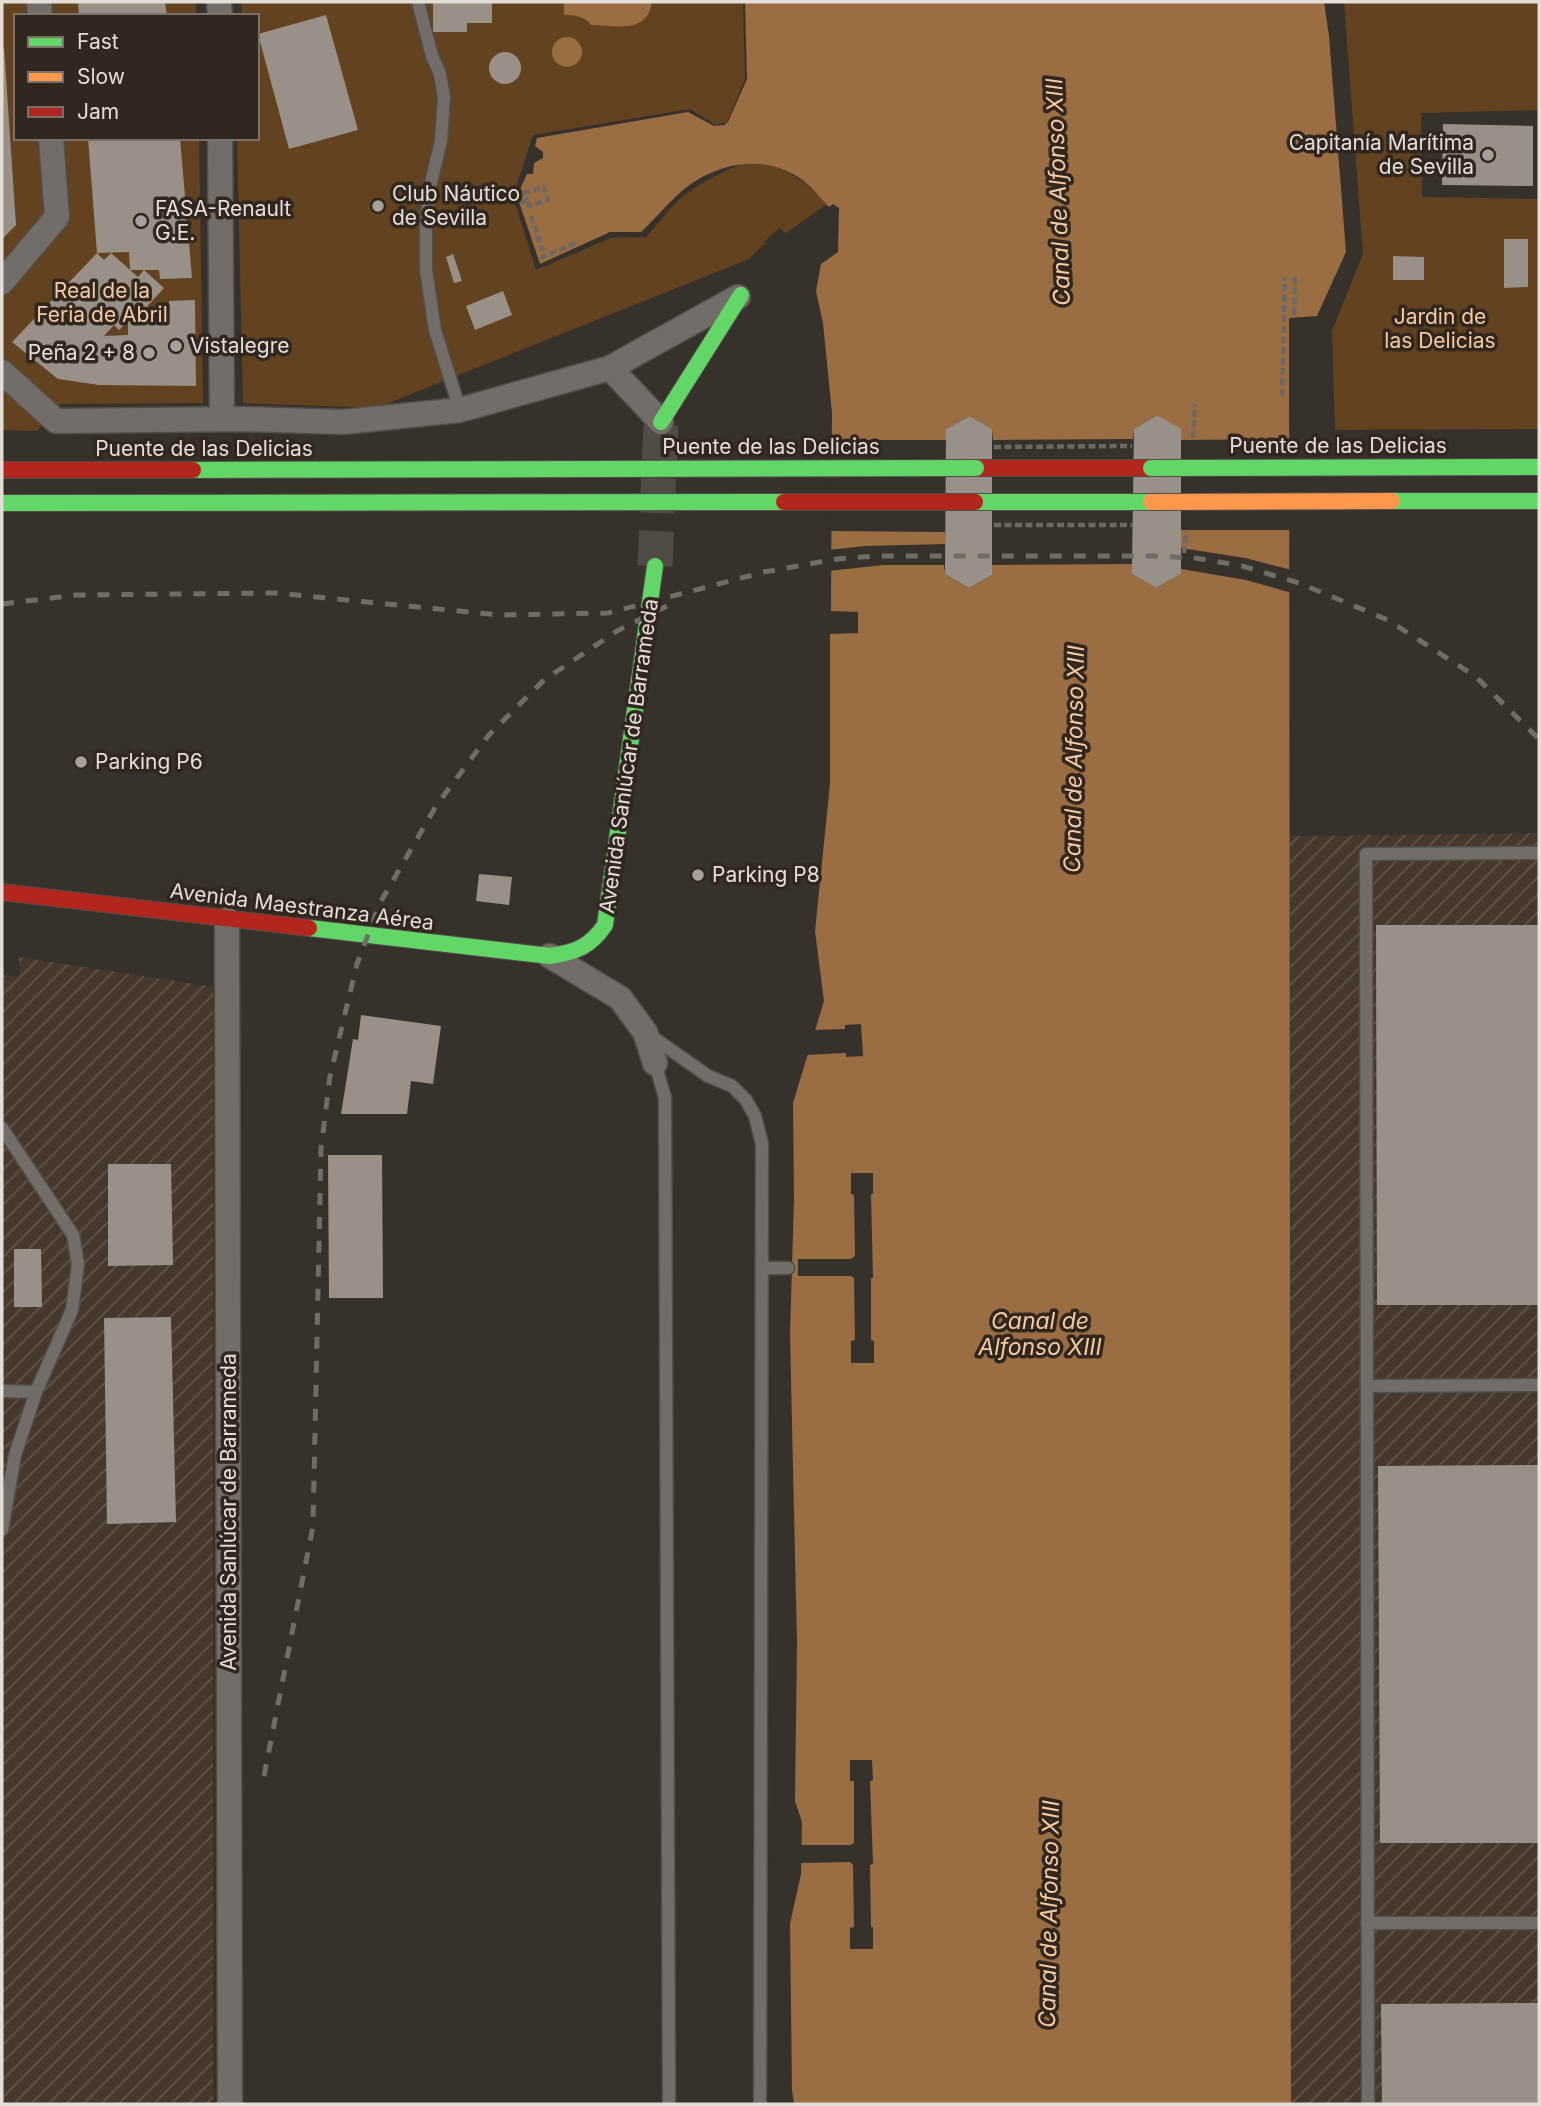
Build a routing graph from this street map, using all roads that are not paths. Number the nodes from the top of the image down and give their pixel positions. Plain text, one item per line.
1 (418, 2) edge
2 (51, 140) edge
3 (220, 140) edge
4 (2, 282) edge
5 (741, 295) joint
6 (610, 368) junction
7 (2, 372) edge
8 (460, 410) junction
9 (222, 419) junction
10 (661, 422) joint
11 (1539, 467) edge
12 (2, 470) edge
13 (1539, 501) edge
14 (3, 503) edge
15 (655, 566) tunnel mouth
16 (1539, 853) edge
17 (2, 892) edge
18 (227, 920) junction
19 (594, 943) joint
20 (550, 956) junction
21 (645, 1032) junction
22 (655, 1063) joint
23 (2, 1128) edge
24 (762, 1268) junction
25 (788, 1268) dead end
26 (1539, 1385) edge
27 (1367, 1386) junction
28 (2, 1391) edge
29 (36, 1392) junction
30 (2, 1530) edge
31 (1367, 1923) junction
32 (1539, 1923) edge
33 (230, 2104) edge
34 (669, 2104) edge
35 (760, 2104) edge
36 (1368, 2104) edge

1 - 8 lane
2 - 4 street
3 - 9 street
5 - 6 street
5 - 10 main road
6 - 8 street
6 - 10 street
7 - 9 street
8 - 9 street
11 - 12 main road, Puente de las Delicias, bridge
13 - 14 main road, bridge
15 - 19 main road, Avenida Sanlúcar de Barrameda
16 - 27 lane
17 - 18 main road, Avenida Maestranza Aérea
18 - 20 main road, Avenida Maestranza Aérea
18 - 33 street, Avenida Sanlúcar de Barrameda
19 - 20 main road, Avenida Maestranza Aérea
20 - 21 street
21 - 22 street
21 - 24 lane
22 - 34 lane
23 - 29 lane
24 - 25 lane
24 - 35 lane
26 - 27 lane
27 - 31 lane
28 - 29 lane
29 - 30 lane
31 - 32 lane
31 - 36 lane

